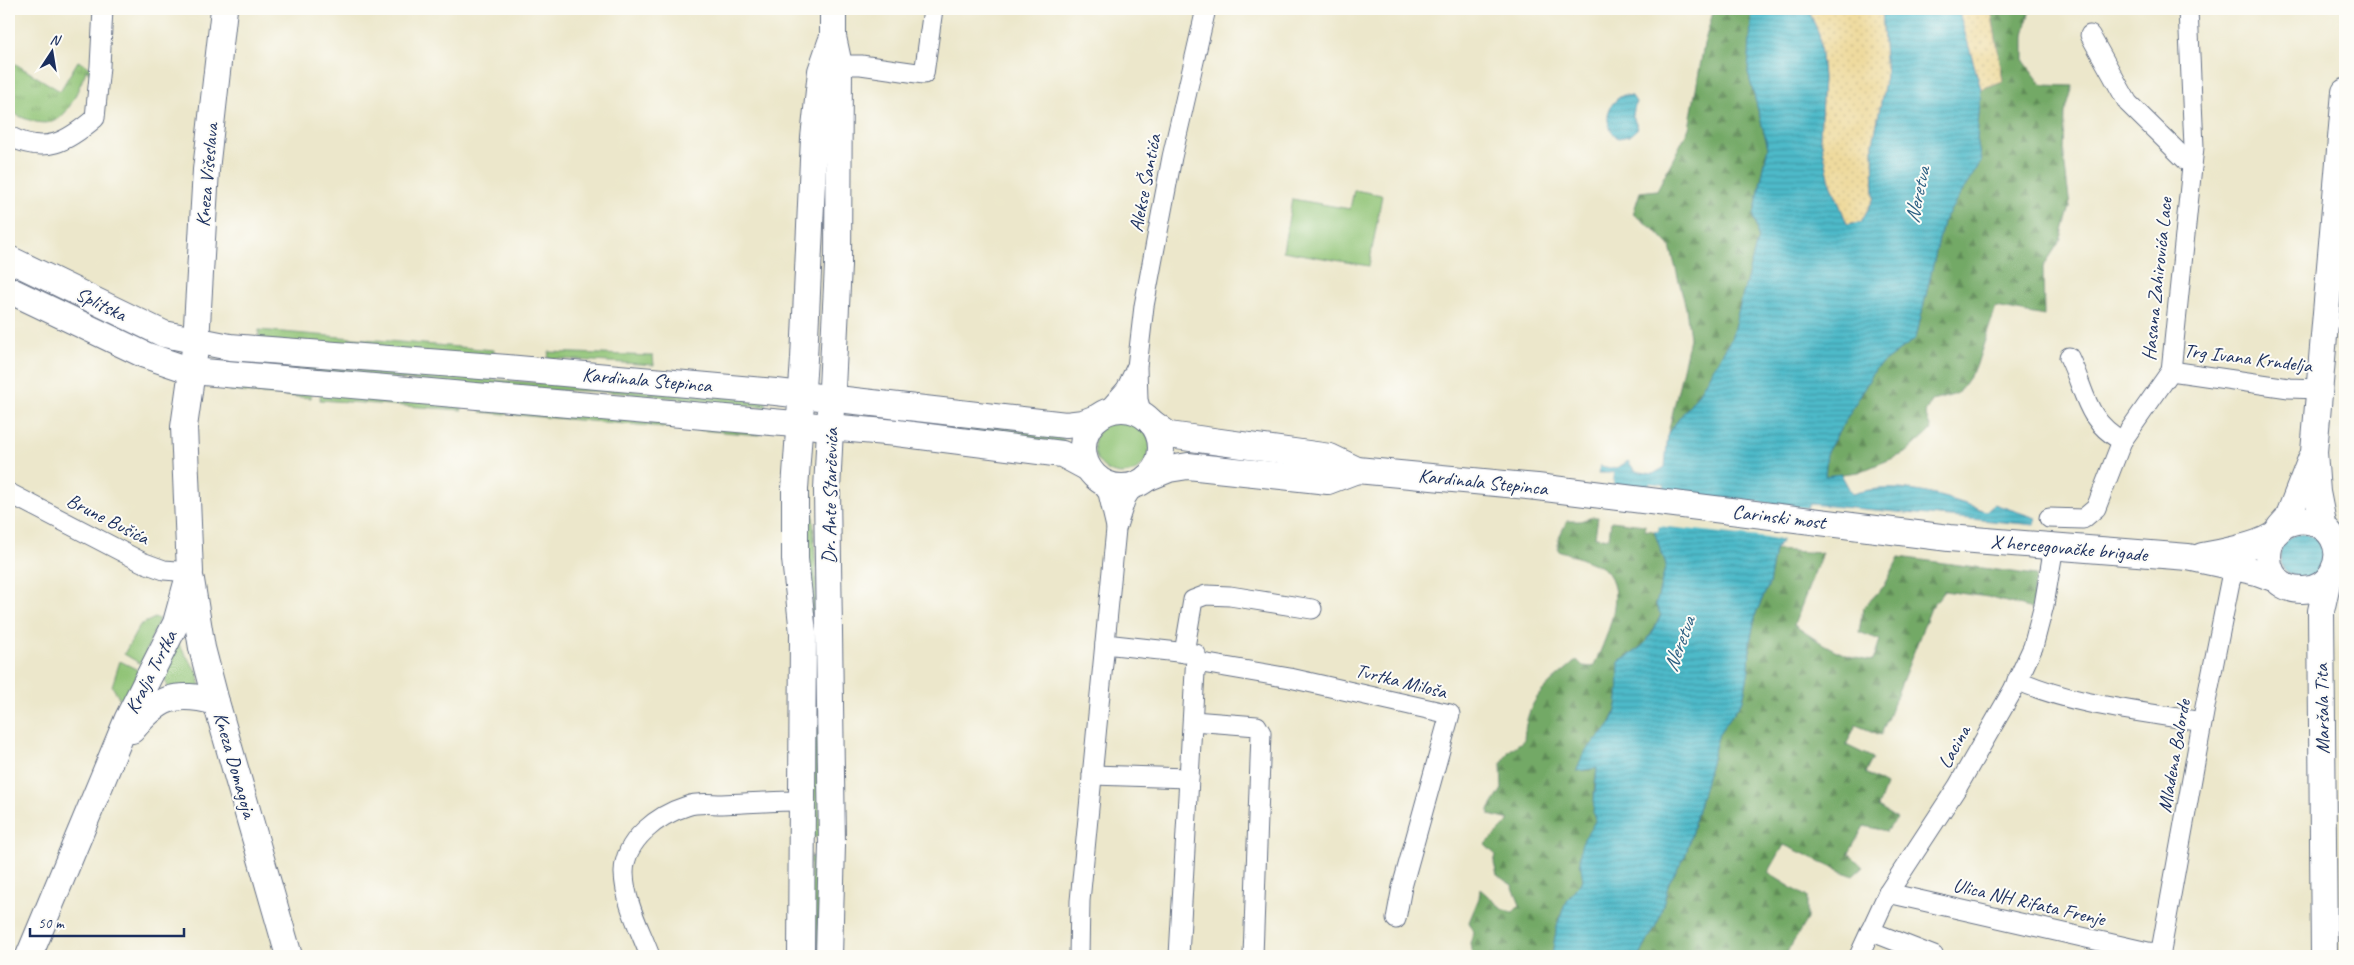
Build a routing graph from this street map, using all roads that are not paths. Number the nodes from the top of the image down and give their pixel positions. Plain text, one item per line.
1 (103, 9) edge
2 (224, 9) edge
3 (833, 9) edge
4 (933, 9) edge
5 (1206, 9) edge
6 (2188, 9) edge
7 (2090, 35) dead end
8 (833, 37) junction
9 (839, 66) junction
10 (2345, 92) edge
11 (9, 136) edge
12 (2343, 139) edge
13 (2192, 166) junction
14 (9, 259) edge
15 (9, 290) edge
16 (196, 342) junction
17 (2069, 357) dead end
18 (1137, 367) junction
19 (192, 371) junction
20 (2172, 371) junction
21 (2319, 389) junction
22 (802, 395) junction
23 (833, 398) junction
24 (1101, 415) junction
25 (1146, 418) junction
26 (800, 423) junction
27 (831, 426) junction
28 (2122, 441) junction
29 (2314, 452) junction
30 (1357, 470) junction
31 (1092, 473) junction
32 (1141, 481) junction
33 (9, 493) edge
34 (1609, 496) joint
35 (2049, 518) dead end
36 (2324, 528) junction
37 (1116, 529) junction
38 (2276, 532) junction
39 (1949, 538) joint
40 (2054, 546) junction
41 (2188, 557) junction
42 (2242, 568) junction
43 (190, 572) junction
44 (2328, 580) junction
45 (2286, 585) junction
46 (1312, 609) dead end
47 (2321, 643) junction
48 (1105, 644) junction
49 (1190, 657) junction
50 (2017, 680) junction
51 (216, 702) junction
52 (1193, 721) junction
53 (2202, 722) junction
54 (111, 756) junction
55 (1092, 775) junction
56 (1189, 778) junction
57 (792, 801) junction
58 (1888, 893) junction
59 (1396, 919) dead end
60 (1870, 931) junction
61 (2160, 955) edge
62 (29, 956) edge
63 (289, 956) edge
64 (650, 956) edge
65 (801, 956) edge
66 (829, 956) edge
67 (1079, 956) edge
68 (1185, 956) edge
69 (1253, 956) edge
70 (1859, 956) edge
71 (1934, 956) edge
72 (2324, 956) edge

1 - 11 street
2 - 16 street, Kneza Višeslava
3 - 8 street, Dr. Ante Starčevića
4 - 9 street
5 - 18 street, Alekse Šantića
6 - 13 street, Hasana Zahirovića Lace
7 - 13 street
8 - 9 street, Dr. Ante Starčevića
8 - 22 street, Dr. Ante Starčevića
9 - 23 street, Dr. Ante Starčevića
10 - 12 street
12 - 21 street
13 - 20 street, Hasana Zahirovića Lace
14 - 16 street, Splitska
15 - 19 street, Splitska
16 - 19 street, Kneza Višeslava
16 - 22 street, Kardinala Stepinca
17 - 28 street
18 - 24 street, Alekse Šantića
18 - 25 street, Alekse Šantića
19 - 26 street, Kardinala Stepinca
19 - 43 street, Kralja Tvrtka
20 - 21 street, Trg Ivana Krndelja
20 - 28 street, Hasana Zahirovića Lace
21 - 29 street
22 - 23 street, Kardinala Stepinca
22 - 26 street, Dr. Ante Starčevića
23 - 24 street, Kardinala Stepinca
23 - 27 street, Dr. Ante Starčevića
24 - 25 street
24 - 31 street
25 - 30 street, Kardinala Stepinca
25 - 32 street
26 - 27 street, Kardinala Stepinca
26 - 57 street, Dr. Ante Starčevića
27 - 31 street, Kardinala Stepinca
27 - 66 street, Dr. Ante Starčevića
28 - 35 street, Hasana Zahirovića Lace
29 - 36 street
29 - 38 street
30 - 32 street, Kardinala Stepinca
30 - 34 street, Kardinala Stepinca
31 - 32 street
31 - 37 street
32 - 37 street
33 - 43 street, Brune Bušića
34 - 39 street, Carinski most
36 - 38 street
36 - 44 street
37 - 48 street
38 - 41 street, X hercegovačke brigade
38 - 45 street
39 - 40 street, X hercegovačke brigade
40 - 41 street, X hercegovačke brigade
40 - 50 street, Lacina
41 - 42 street, X hercegovačke brigade
42 - 45 street, X hercegovačke brigade
42 - 53 street, Mladena Balorde
43 - 51 street, Kneza Domagoja
43 - 54 street, Kralja Tvrtka
44 - 45 street
44 - 47 street, Maršala Tita
45 - 47 street, Maršala Tita
46 - 49 street
47 - 72 street, Maršala Tita
48 - 49 street, Tvrtka Miloša
48 - 55 street
49 - 52 street
49 - 59 street, Tvrtka Miloša
50 - 53 street
50 - 58 street, Lacina
51 - 54 street
51 - 63 street, Kneza Domagoja
52 - 56 street
52 - 69 street
53 - 61 street, Mladena Balorde
54 - 62 street, Kralja Tvrtka
55 - 56 street
55 - 67 street
56 - 68 street
57 - 64 street
57 - 65 street, Dr. Ante Starčevića
58 - 60 street, Lacina
58 - 61 street, Ulica NH Rifata Frenje
60 - 70 street, Lacina
60 - 71 street

